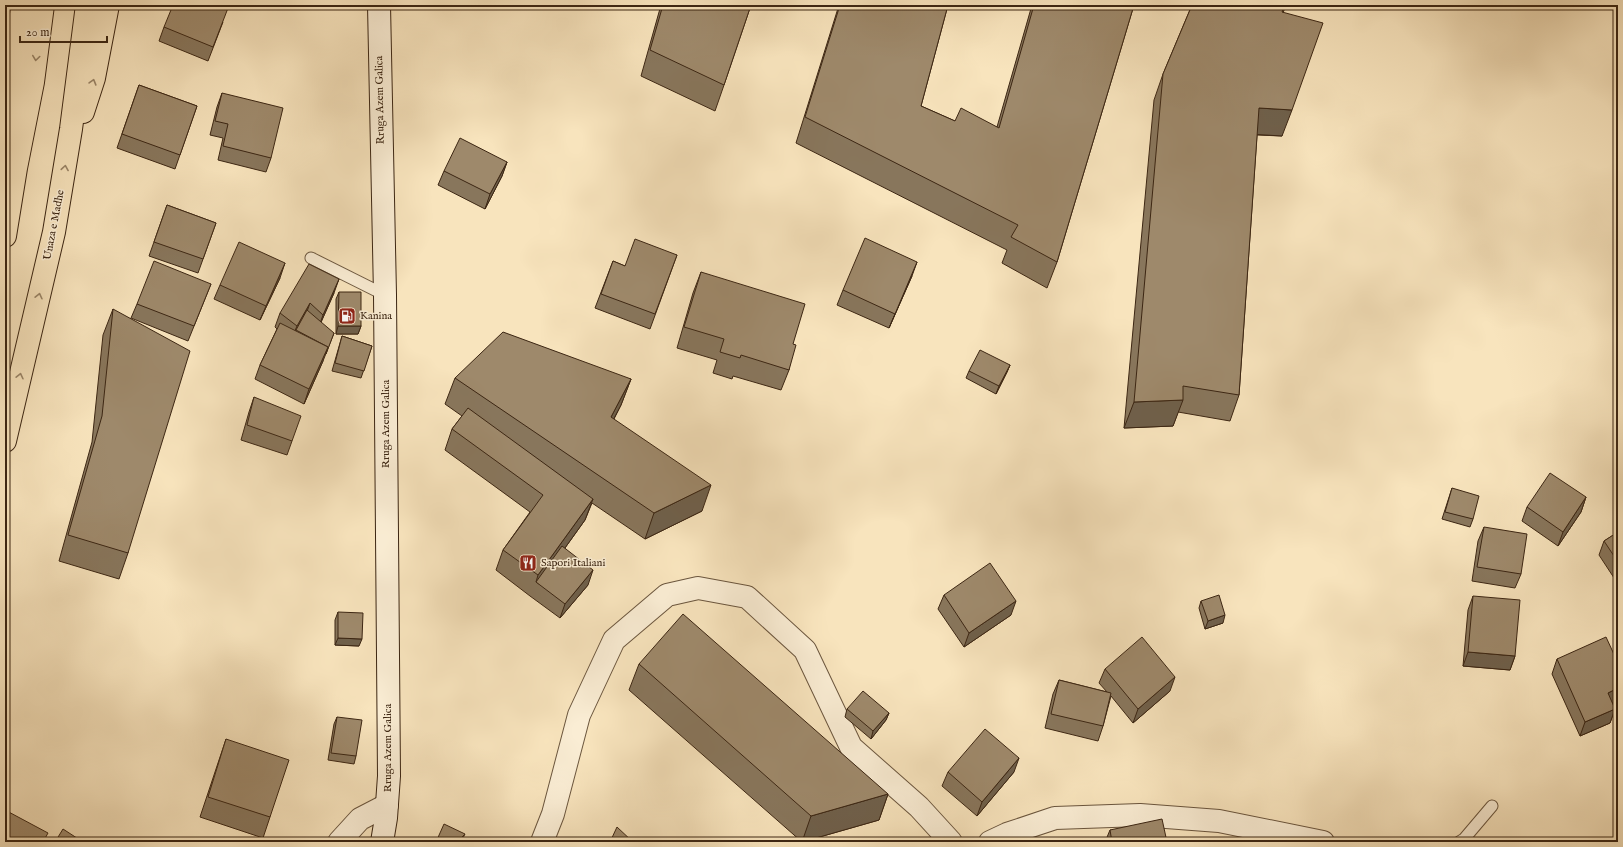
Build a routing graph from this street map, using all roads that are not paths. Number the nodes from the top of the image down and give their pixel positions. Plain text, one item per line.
1 (22, 5) edge
2 (43, 5) edge
3 (87, 5) edge
4 (108, 5) edge
5 (379, 5) edge
6 (71, 129) junction
7 (16, 168) junction
8 (5, 236) edge
9 (311, 258) dead end
10 (385, 295) junction
11 (5, 441) edge
12 (387, 805) junction
13 (1492, 806) dead end
14 (339, 842) edge
15 (382, 842) edge
16 (542, 842) edge
17 (951, 842) edge
18 (990, 842) edge
19 (1323, 842) edge
20 (1459, 842) edge

1 - 7 highway
2 -> 7 highway
3 - 6 highway, Unaza e Madhe
6 -> 4 highway
5 - 10 street, Rruga Azem Galica
11 -> 6 highway, Unaza e Madhe
7 - 8 highway
9 - 10 lane
10 - 12 street, Rruga Azem Galica
12 - 14 street
12 - 15 street, Rruga Azem Galica
13 - 20 lane
16 - 17 street
18 - 19 street

